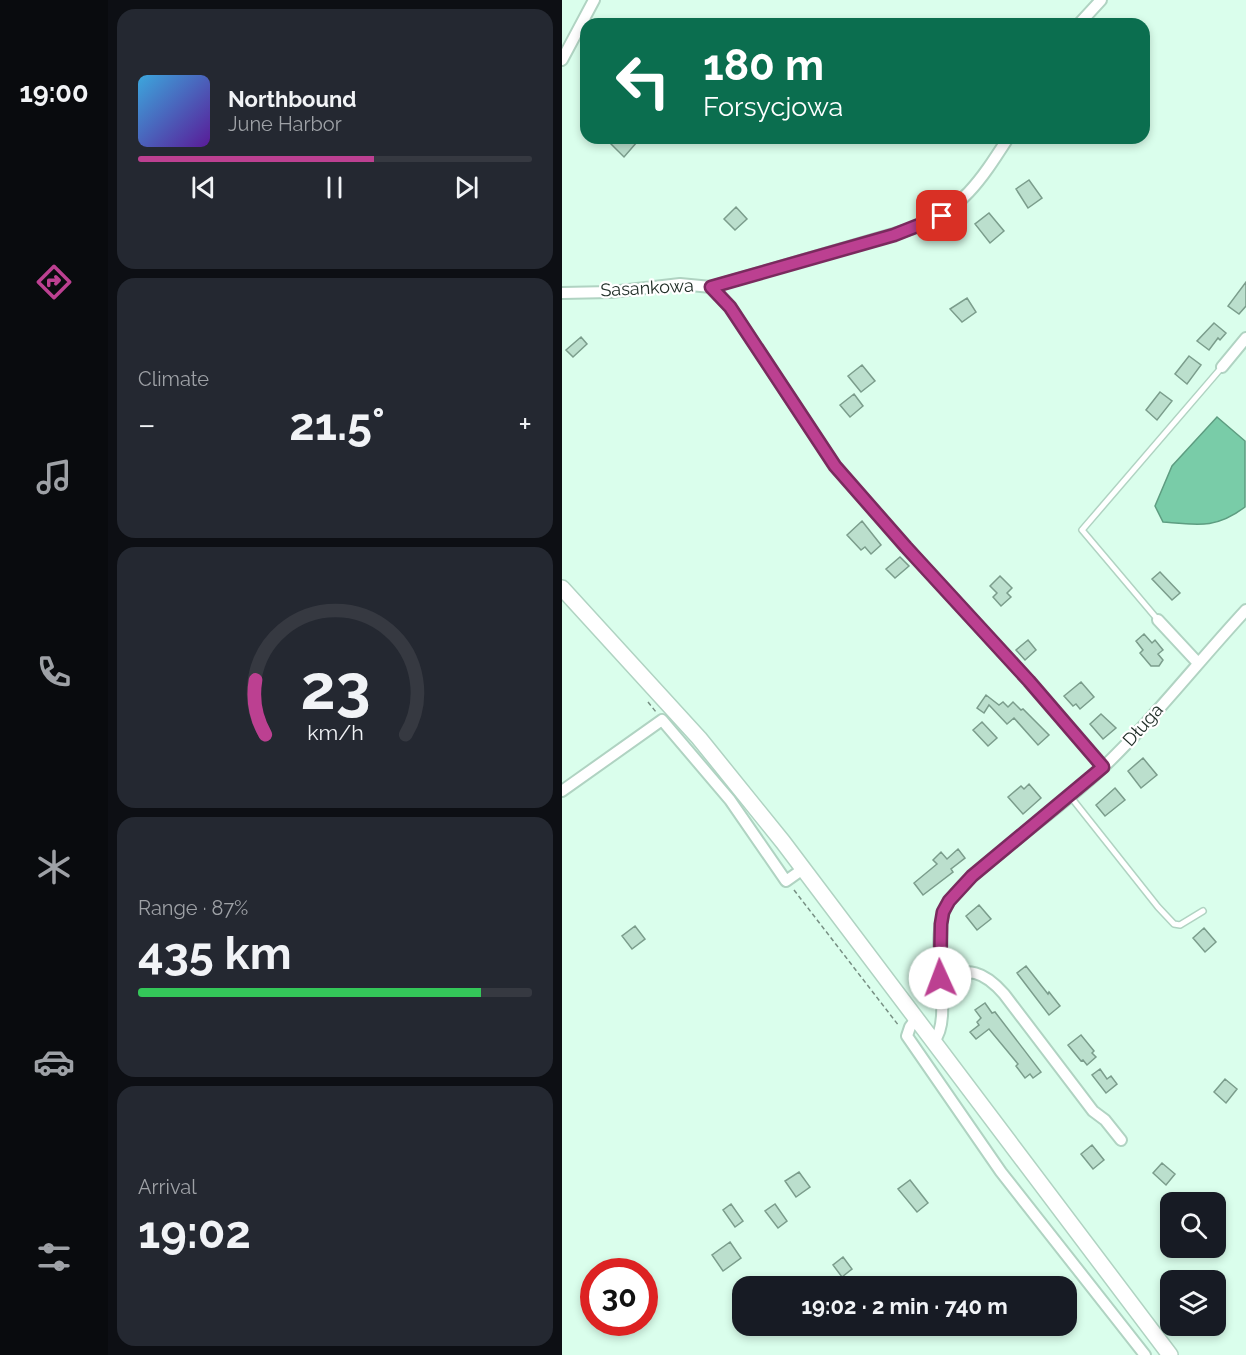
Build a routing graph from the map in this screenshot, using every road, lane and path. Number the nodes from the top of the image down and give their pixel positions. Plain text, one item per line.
1 (594, 0) edge
2 (1101, 0) edge
3 (584, 18) edge
4 (1084, 18) edge
5 (580, 26) edge
6 (562, 60) edge
7 (1004, 144) edge
8 (711, 287) junction
9 (562, 292) edge
10 (1246, 338) edge
11 (1222, 367) joint
12 (562, 588) edge
13 (1246, 610) edge
14 (1158, 620) joint
15 (1198, 663) junction
16 (1103, 767) junction
17 (562, 791) edge
18 (1070, 796) junction
19 (803, 869) junction
20 (786, 881) junction
21 (1203, 911) dead end
22 (940, 978) junction
23 (916, 1019) junction
24 (907, 1036) junction
25 (934, 1041) junction
26 (1121, 1140) dead end
27 (1145, 1355) edge
28 (1170, 1355) edge

1 - 3 street
2 - 4 street
5 - 6 street
7 - 8 street, Sasankowa
8 - 9 street, Sasankowa
8 - 16 street
10 - 11 street
11 - 14 lane
12 - 19 main road
13 - 15 street, Długa
14 - 15 street
15 - 16 street, Długa
16 - 18 street, Długa
17 - 20 street
18 - 21 lane
18 - 22 street, Długa
19 - 20 street
19 - 23 main road
20 - 24 path
22 - 25 street, Długa
22 - 26 street
23 - 24 street
23 - 25 main road
24 - 27 street
25 - 28 main road

